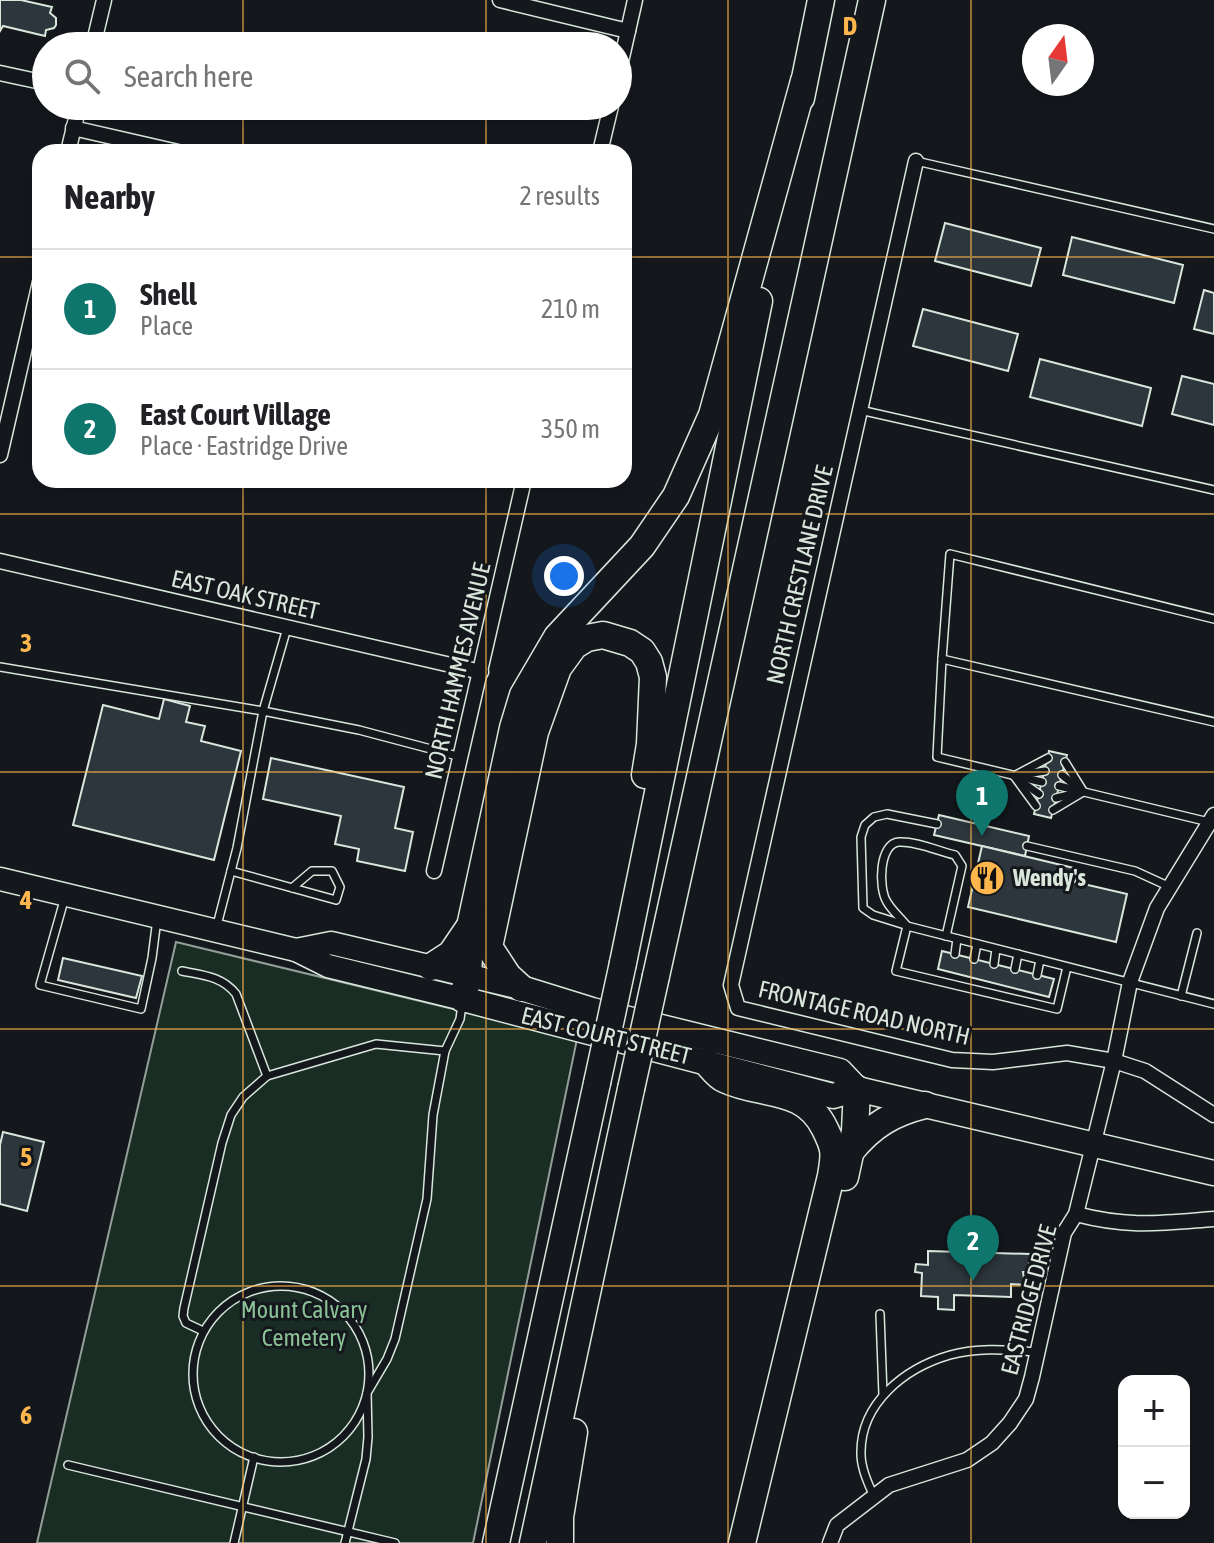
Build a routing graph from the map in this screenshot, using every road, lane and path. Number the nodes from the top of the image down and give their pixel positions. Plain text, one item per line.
1 (104, 0) edge
2 (500, 0) edge
3 (635, 0) edge
4 (821, 0) edge
5 (872, 0) edge
6 (628, 31) joint
7 (96, 32) edge
8 (0, 73) edge
9 (32, 80) edge
10 (804, 81) junction
11 (75, 120) edge
12 (608, 120) edge
13 (73, 128) junction
14 (70, 144) edge
15 (143, 144) edge
16 (602, 144) edge
17 (916, 161) joint
18 (1214, 229) edge
19 (32, 350) edge
20 (860, 410) junction
21 (0, 455) edge
22 (522, 488) edge
23 (1214, 490) edge
24 (0, 561) edge
25 (1214, 619) edge
26 (287, 627) junction
27 (942, 659) junction
28 (0, 667) edge
29 (481, 672) junction
30 (263, 711) junction
31 (1214, 722) edge
32 (461, 757) junction
33 (1048, 758) dead end
34 (1065, 762) dead end
35 (1045, 771) dead end
36 (1062, 775) dead end
37 (1014, 776) junction
38 (1042, 782) dead end
39 (1059, 786) dead end
40 (1083, 792) junction
41 (1039, 794) dead end
42 (1056, 798) dead end
43 (1036, 806) dead end
44 (1053, 810) dead end
45 (1212, 819) edge
46 (937, 824) dead end
47 (1027, 846) dead end
48 (231, 871) junction
49 (434, 871) dead end
50 (0, 879) edge
51 (1170, 887) junction
52 (292, 888) junction
53 (66, 894) junction
54 (157, 917) junction
55 (471, 922) junction
56 (907, 926) junction
57 (215, 931) junction
58 (1197, 933) dead end
59 (946, 936) junction
60 (957, 939) junction
61 (977, 944) junction
62 (489, 947) junction
63 (996, 949) junction
64 (296, 950) junction
65 (955, 954) dead end
66 (1018, 954) junction
67 (974, 959) dead end
68 (1040, 960) junction
69 (617, 964) junction
70 (994, 964) dead end
71 (431, 967) junction
72 (1067, 967) junction
73 (1015, 969) dead end
74 (182, 971) dead end
75 (951, 972) dead end
76 (1037, 975) dead end
77 (971, 977) dead end
78 (990, 982) dead end
79 (1130, 982) junction
80 (948, 983) junction
81 (466, 987) junction
82 (1011, 987) dead end
83 (521, 988) junction
84 (968, 988) junction
85 (988, 993) junction
86 (1033, 993) dead end
87 (1181, 996) junction
88 (1009, 998) junction
89 (734, 999) joint
90 (1030, 1003) junction
91 (1214, 1004) edge
92 (445, 1051) junction
93 (1114, 1061) junction
94 (706, 1062) junction
95 (267, 1076) junction
96 (857, 1089) junction
97 (925, 1105) junction
98 (1214, 1115) edge
99 (1092, 1144) junction
100 (843, 1150) junction
101 (617, 1162) junction
102 (1214, 1173) edge
103 (1076, 1214) junction
104 (1214, 1219) edge
105 (880, 1314) dead end
106 (203, 1331) junction
107 (1037, 1352) junction
108 (367, 1393) junction
109 (883, 1395) junction
110 (254, 1457) junction
111 (68, 1465) dead end
112 (874, 1496) junction
113 (242, 1507) junction
114 (348, 1532) junction
115 (234, 1543) edge
116 (345, 1543) edge
117 (395, 1543) edge
118 (496, 1543) edge
119 (533, 1543) edge
120 (560, 1543) edge
121 (742, 1543) edge
122 (759, 1543) edge
123 (830, 1543) edge

1 - 7 street
2 - 6 street
3 - 6 street
4 - 10 highway
5 - 101 highway, bridge
8 - 9 street
10 - 55 highway
10 - 69 highway
11 - 13 street
12 - 16 street
13 - 14 street
13 - 15 street
17 - 18 lane
17 - 20 street, NORTH CRESTLANE DRIVE
19 - 21 street
20 - 23 lane
20 - 89 street, NORTH CRESTLANE DRIVE
22 - 29 street, NORTH HAMMES AVENUE
24 - 26 street, EAST OAK STREET
25 - 27 lane
26 - 29 street, EAST OAK STREET
26 - 30 lane
27 - 31 lane
27 - 37 lane
28 - 30 lane
29 - 32 street, NORTH HAMMES AVENUE
30 - 32 lane
30 - 48 lane
32 - 49 street, NORTH HAMMES AVENUE
33 - 37 lane
34 - 40 lane
35 - 37 lane
36 - 40 lane
37 - 38 lane
37 - 41 lane
37 - 43 lane
39 - 40 lane
40 - 42 lane
40 - 44 lane
40 - 45 lane
45 - 51 street, EASTRIDGE DRIVE
46 - 56 lane
47 - 51 lane
48 - 52 lane
48 - 57 lane
50 - 53 main road, EAST COURT STREET
51 - 79 street, EASTRIDGE DRIVE
52 - 52 lane
53 - 54 main road, EAST COURT STREET
53 - 54 lane
54 - 57 main road, EAST COURT STREET
55 - 71 highway
55 - 81 highway
56 - 59 lane
56 - 59 lane
56 - 80 lane
57 - 64 main road, EAST COURT STREET
58 - 87 lane
59 - 60 lane
60 - 61 lane
60 - 65 lane
61 - 63 lane
61 - 67 lane
62 - 69 highway
62 - 81 highway
62 - 83 highway
63 - 66 lane
63 - 70 lane
64 - 71 main road
64 - 81 main road, EAST COURT STREET
66 - 68 lane
66 - 73 lane
68 - 72 lane
68 - 76 lane
69 - 118 highway, bridge
71 - 81 main road
72 - 79 lane
72 - 90 lane
74 - 95 lane
75 - 80 lane
77 - 84 lane
78 - 85 lane
79 - 87 lane
79 - 93 street, EASTRIDGE DRIVE
80 - 84 lane
81 - 83 main road
81 - 92 lane
81 - 94 highway, EAST COURT STREET
82 - 88 lane
83 - 96 highway
84 - 85 lane
85 - 88 lane
86 - 90 lane
87 - 91 lane
88 - 90 lane
89 - 93 street, FRONTAGE ROAD NORTH
92 - 95 lane
92 - 108 lane
93 - 98 street, FRONTAGE ROAD NORTH
93 - 99 street, EASTRIDGE DRIVE
94 - 96 highway, EAST COURT STREET
94 - 100 highway
95 - 106 lane
96 - 97 highway, EAST COURT STREET
96 - 100 highway
97 - 99 highway, EAST COURT STREET
97 - 100 highway
99 - 102 highway, EAST COURT STREET
99 - 103 street, EASTRIDGE DRIVE
100 - 121 highway
100 - 122 highway
101 - 119 highway
101 - 120 highway
103 - 104 street
103 - 107 street, EASTRIDGE DRIVE
105 - 109 lane
106 - 108 lane
106 - 110 lane
107 - 109 lane
107 - 112 street, EASTRIDGE DRIVE
108 - 110 lane
108 - 114 lane
109 - 112 lane
110 - 113 lane
111 - 113 lane
112 - 123 street, EASTRIDGE DRIVE
113 - 114 lane
113 - 115 lane
114 - 116 lane
114 - 117 lane

